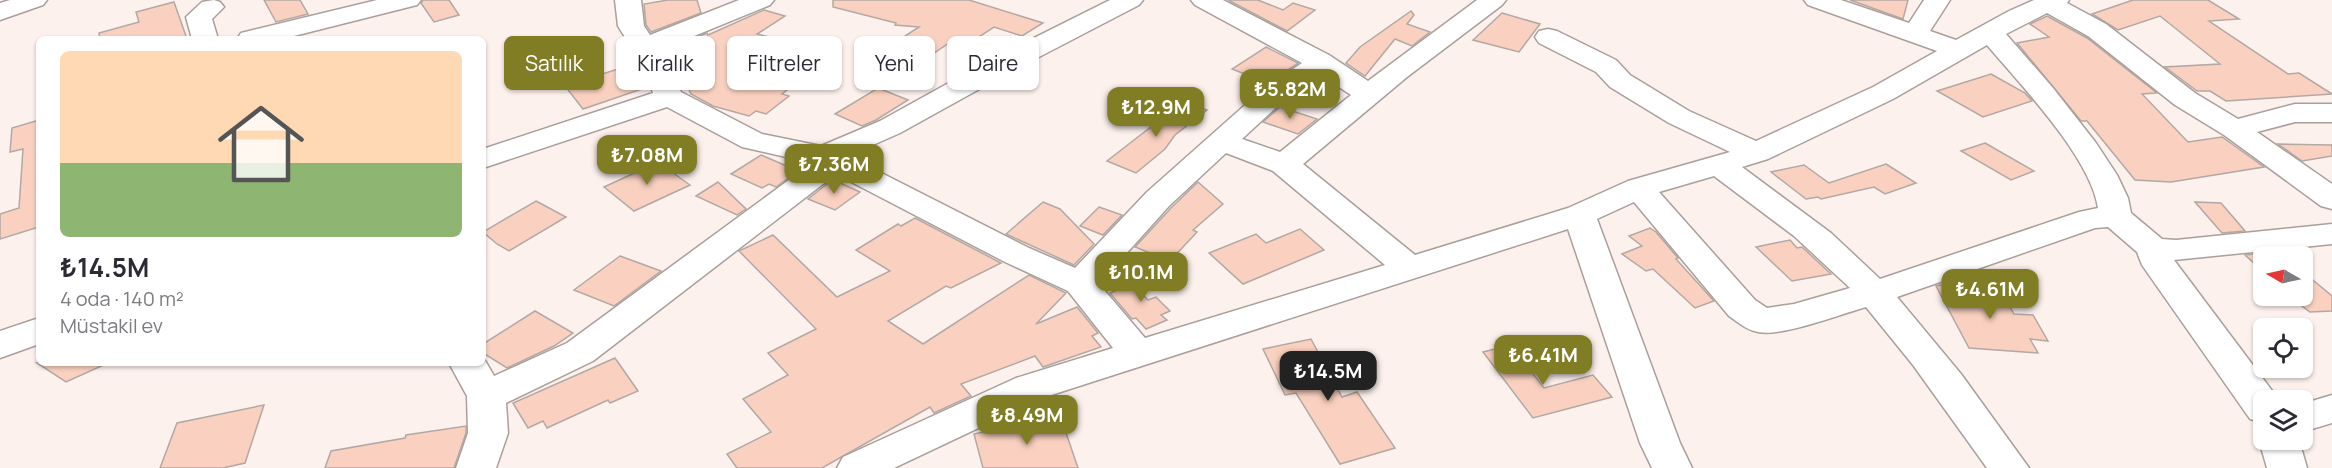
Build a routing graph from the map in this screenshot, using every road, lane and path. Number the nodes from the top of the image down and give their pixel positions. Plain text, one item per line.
1 (34, 0) edge
2 (236, 0) edge
3 (408, 0) edge
4 (628, 0) edge
5 (761, 0) edge
6 (1130, 0) edge
7 (1204, 0) edge
8 (1492, 0) edge
9 (1817, 0) edge
10 (1937, 0) edge
11 (2052, 2) edge
12 (0, 12) edge
13 (200, 17) edge
14 (1990, 32) junction
15 (1915, 34) junction
16 (262, 36) edge
17 (637, 36) edge
18 (671, 36) edge
19 (1548, 37) dead end
20 (1959, 50) junction
21 (1319, 61) junction
22 (666, 90) edge
23 (1369, 94) junction
24 (669, 97) junction
25 (2332, 113) edge
26 (2234, 129) junction
27 (1223, 142) junction
28 (1757, 153) junction
29 (486, 158) edge
30 (828, 159) junction
31 (1284, 164) junction
32 (1720, 166) junction
33 (1640, 188) junction
34 (2332, 199) edge
35 (1579, 215) junction
36 (2115, 216) junction
37 (2332, 234) edge
38 (2153, 249) junction
39 (1410, 268) junction
40 (1080, 282) junction
41 (1874, 293) junction
42 (36, 331) edge
43 (0, 342) edge
44 (1138, 354) junction
45 (470, 366) edge
46 (2253, 394) edge
47 (486, 396) junction
48 (2332, 409) edge
49 (2313, 414) edge
50 (2282, 450) edge
51 (476, 468) edge
52 (857, 468) edge
53 (1672, 468) edge
54 (2009, 468) edge
55 (2287, 468) edge

1 - 12 street
2 - 13 street
3 - 16 street
4 - 17 street
5 - 18 street
6 - 30 street
7 - 21 street
8 - 23 street
9 - 15 street
10 - 15 street
11 - 14 street
11 - 26 street
14 - 20 street
14 - 36 street
15 - 20 street
19 - 28 street
20 - 28 street
21 - 23 street
21 - 27 street
22 - 24 street
23 - 31 street
24 - 29 street
24 - 30 street
25 - 26 street
26 - 34 street
27 - 31 street
27 - 40 street
28 - 32 street
30 - 40 street
30 - 47 street
31 - 39 street
32 - 33 street
32 - 41 street
33 - 35 street
33 - 41 street
35 - 39 street
35 - 53 street
36 - 38 street
36 - 41 street
37 - 38 street
38 - 46 street
39 - 44 street
40 - 44 street
41 - 54 street
42 - 43 street
44 - 52 street
45 - 47 street
47 - 51 street
48 - 49 street
50 - 55 street

